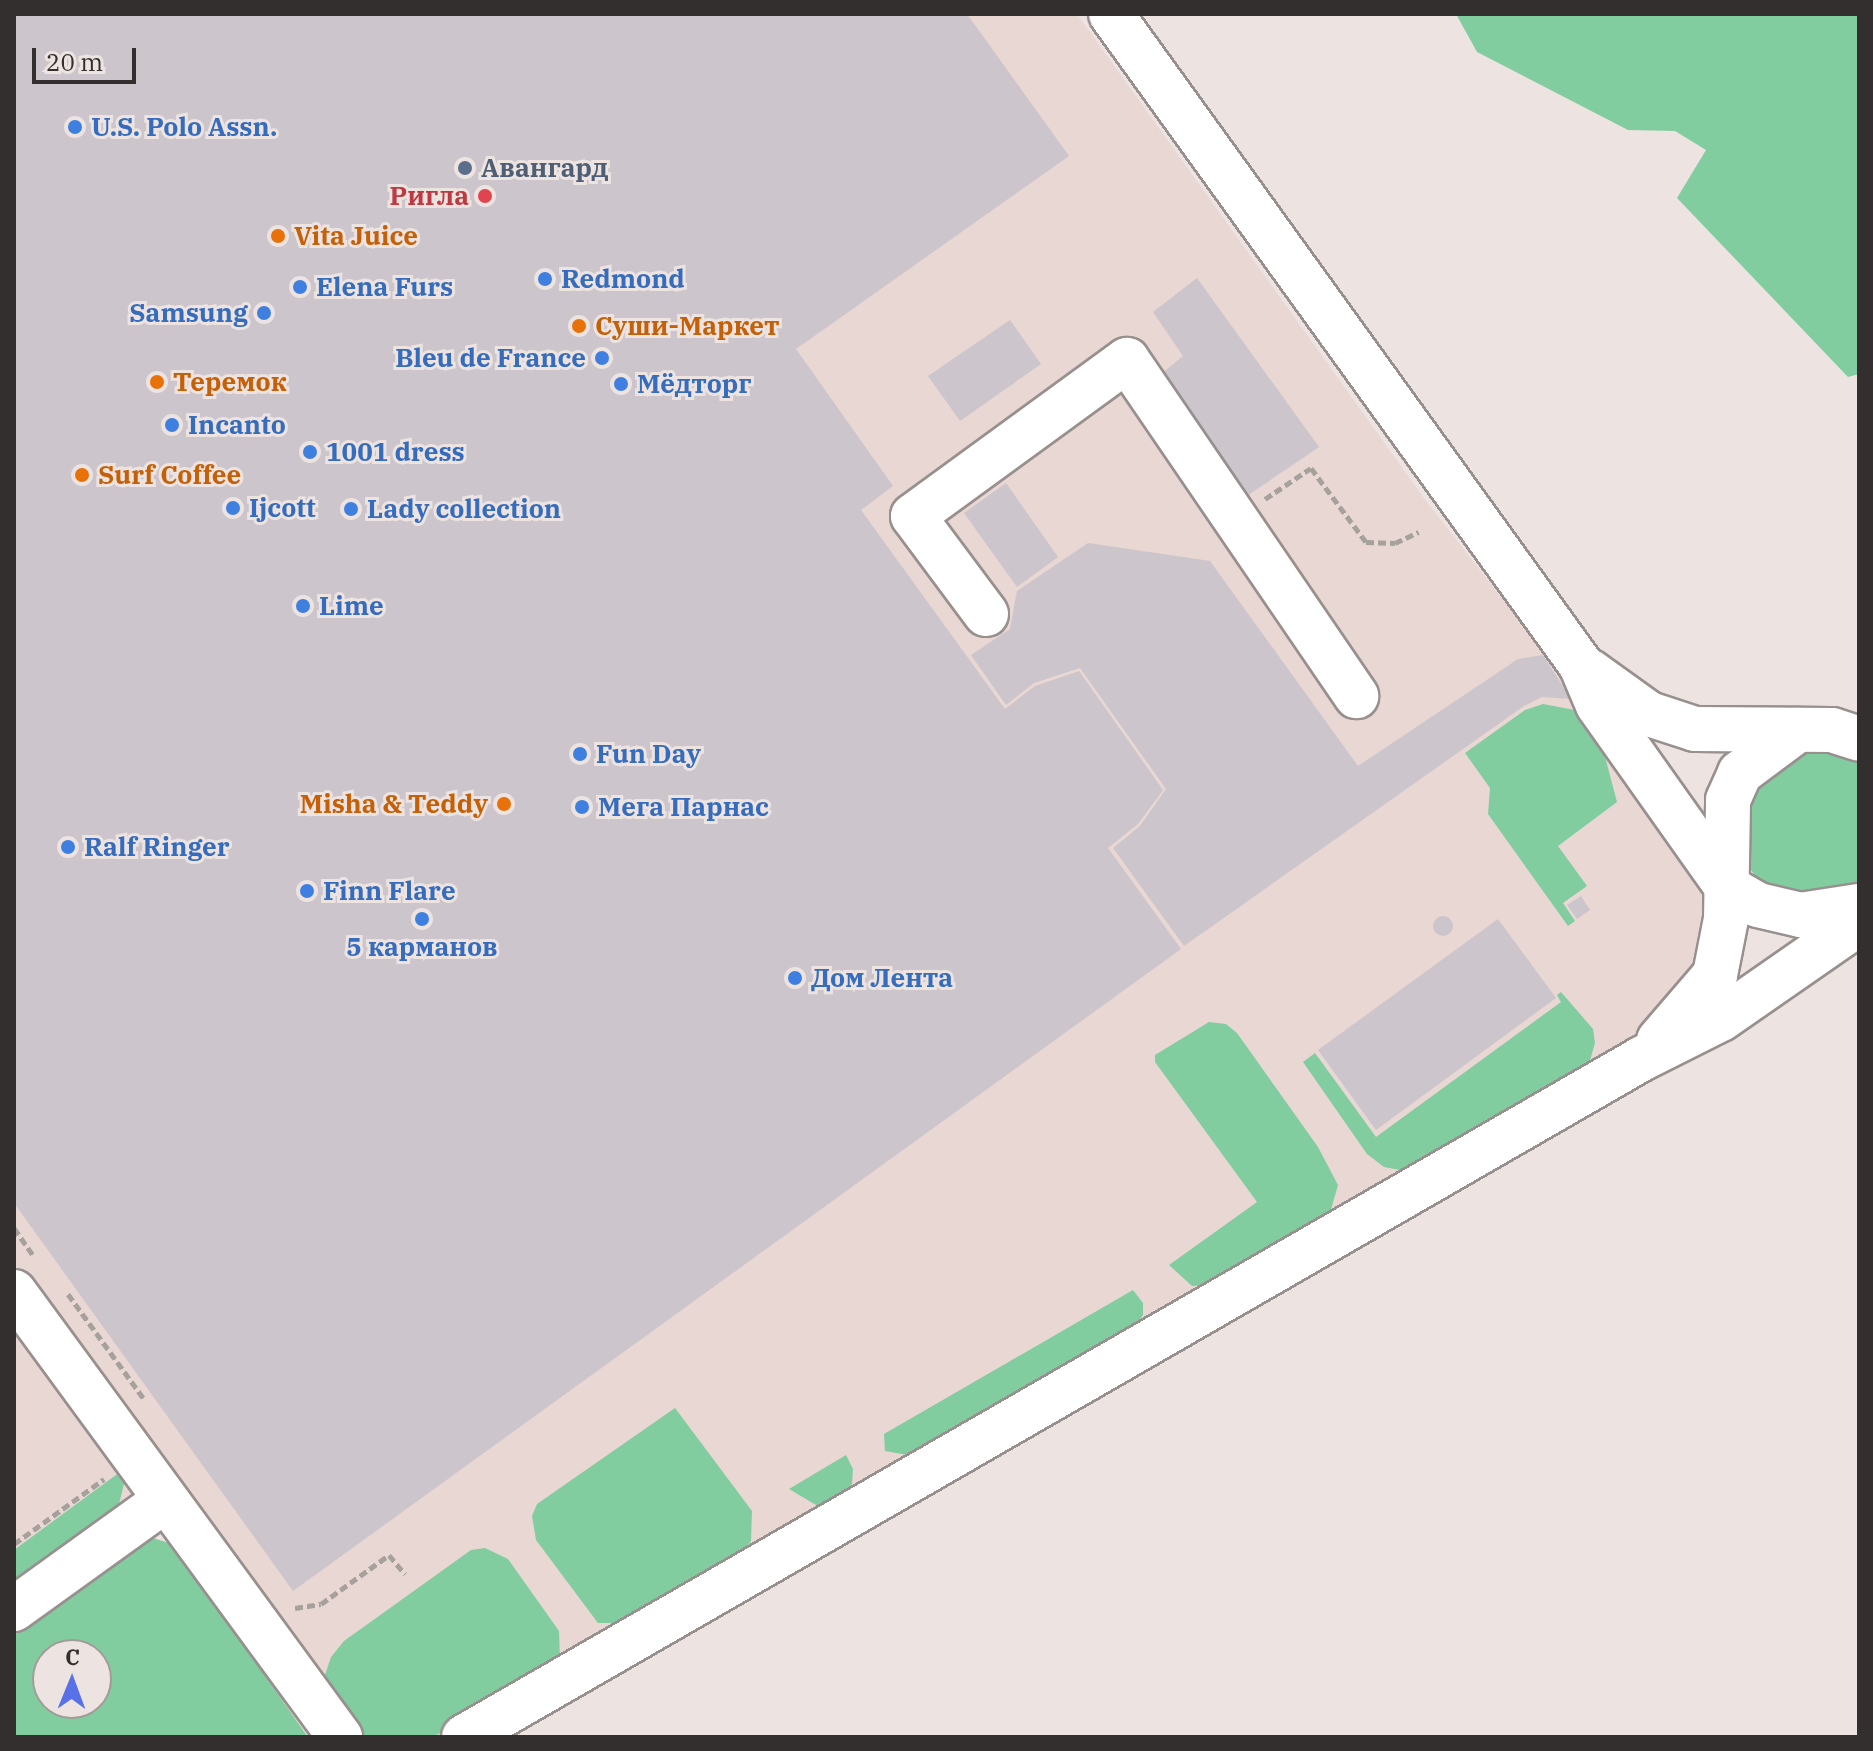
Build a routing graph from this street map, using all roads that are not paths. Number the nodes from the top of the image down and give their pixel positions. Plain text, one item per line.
1 (1111, 14) edge
2 (986, 614) dead end
3 (1581, 665) junction
4 (1356, 696) dead end
5 (1798, 730) junction
6 (1859, 739) edge
7 (1727, 887) junction
8 (1859, 906) edge
9 (1859, 923) edge
10 (1641, 1059) junction
11 (27, 1278) edge
12 (164, 1501) junction
13 (14, 1609) edge
14 (340, 1737) edge
15 (464, 1737) edge

1 - 3 street
2 - 4 street
3 - 5 street
3 - 7 street
5 - 6 street
5 - 7 street
7 - 8 street
7 - 10 street
9 - 10 street
10 - 15 street
11 - 12 street
12 - 13 street
12 - 14 street

